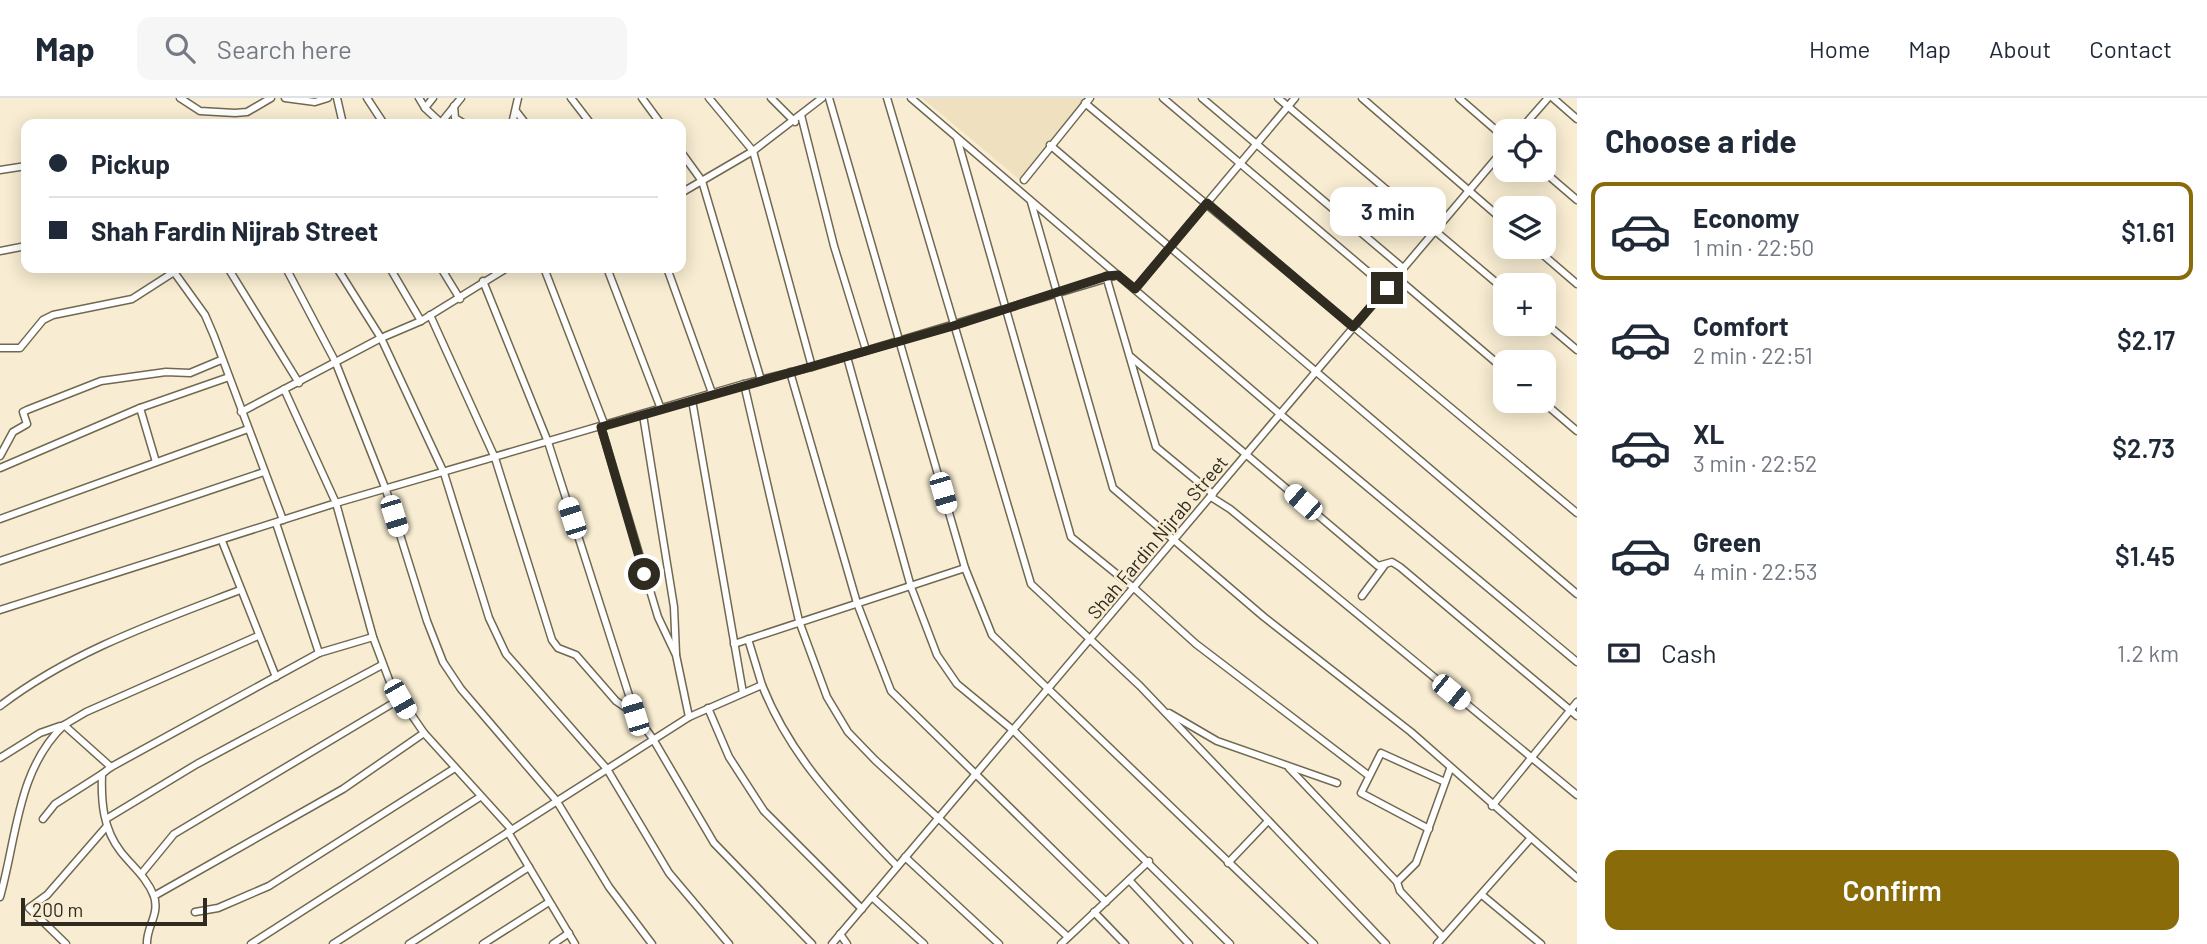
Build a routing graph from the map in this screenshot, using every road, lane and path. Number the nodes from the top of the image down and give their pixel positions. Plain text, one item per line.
1 (180, 98) edge
2 (271, 98) edge
3 (285, 98) edge
4 (328, 98) edge
5 (337, 98) edge
6 (367, 98) edge
7 (419, 98) edge
8 (433, 98) edge
9 (461, 98) edge
10 (518, 98) edge
11 (571, 98) edge
12 (642, 98) edge
13 (709, 98) edge
14 (771, 98) edge
15 (822, 98) edge
16 (829, 98) edge
17 (887, 98) edge
18 (911, 98) edge
19 (1163, 98) edge
20 (1202, 98) edge
21 (1278, 98) edge
22 (1295, 98) edge
23 (1362, 98) edge
24 (1459, 98) edge
25 (1548, 98) edge
26 (1553, 98) edge
27 (1087, 100) edge
28 (454, 106) junction
29 (1288, 106) junction
30 (425, 108) junction
31 (516, 111) junction
32 (801, 114) junction
33 (342, 119) edge
34 (381, 119) edge
35 (436, 119) edge
36 (443, 119) edge
37 (457, 119) edge
38 (514, 119) edge
39 (522, 119) edge
40 (587, 119) edge
41 (657, 119) edge
42 (1530, 119) edge
43 (1577, 119) edge
44 (795, 122) junction
45 (1493, 128) edge
46 (957, 138) junction
47 (1256, 144) junction
48 (1050, 145) junction
49 (753, 151) junction
50 (686, 159) edge
51 (1493, 162) edge
52 (1240, 163) junction
53 (21, 167) edge
54 (0, 170) edge
55 (1024, 180) dead end
56 (702, 181) junction
57 (1556, 182) edge
58 (686, 190) edge
59 (1468, 191) junction
60 (1577, 200) edge
61 (1031, 202) junction
62 (1207, 203) junction
63 (1493, 212) edge
64 (1434, 232) junction
65 (1169, 246) junction
66 (21, 247) edge
67 (0, 251) edge
68 (1548, 259) edge
69 (1403, 268) junction
70 (171, 273) edge
71 (177, 273) edge
72 (231, 273) edge
73 (289, 273) edge
74 (340, 273) edge
75 (393, 273) edge
76 (444, 273) edge
77 (496, 273) edge
78 (546, 273) edge
79 (609, 273) edge
80 (669, 273) edge
81 (1118, 275) junction
82 (1107, 276) junction
83 (1396, 277) junction
84 (1493, 280) edge
85 (483, 281) junction
86 (1577, 284) edge
87 (1387, 288) junction
88 (1135, 289) junction
89 (1054, 292) junction
90 (460, 299) junction
91 (1004, 310) junction
92 (430, 315) junction
93 (421, 321) junction
94 (953, 326) junction
95 (1353, 327) junction
96 (1556, 332) edge
97 (381, 338) junction
98 (899, 342) junction
99 (0, 348) edge
100 (866, 350) junction
101 (1577, 350) edge
102 (847, 357) junction
103 (1130, 357) junction
104 (221, 360) junction
105 (1493, 360) edge
106 (335, 361) junction
107 (811, 367) junction
108 (790, 372) junction
109 (1316, 372) junction
110 (229, 377) junction
111 (761, 380) junction
112 (299, 383) junction
113 (744, 384) junction
114 (284, 389) junction
115 (712, 393) junction
116 (692, 400) junction
117 (139, 408) junction
118 (661, 409) junction
119 (242, 412) junction
120 (1556, 413) edge
121 (1280, 414) junction
122 (643, 415) junction
123 (603, 426) junction
124 (248, 429) junction
125 (1577, 431) edge
126 (548, 442) junction
127 (1247, 454) junction
128 (0, 456) edge
129 (495, 458) junction
130 (156, 462) junction
131 (0, 468) edge
132 (264, 471) junction
133 (444, 473) junction
134 (386, 490) junction
135 (1212, 495) junction
136 (336, 503) junction
137 (1577, 513) edge
138 (0, 519) edge
139 (279, 522) junction
140 (1174, 540) junction
141 (222, 541) junction
142 (0, 561) edge
143 (1384, 566) junction
144 (965, 568) junction
145 (911, 587) junction
146 (1134, 588) junction
147 (240, 590) junction
148 (1577, 594) edge
149 (1362, 596) dead end
150 (857, 603) junction
151 (0, 610) edge
152 (799, 621) junction
153 (258, 636) junction
154 (373, 637) junction
155 (748, 639) junction
156 (1090, 640) junction
157 (734, 644) junction
158 (319, 653) junction
159 (676, 656) junction
160 (1577, 662) edge
161 (382, 665) junction
162 (276, 677) junction
163 (762, 685) junction
164 (1049, 689) junction
165 (743, 693) junction
166 (400, 699) junction
167 (1577, 702) edge
168 (0, 706) edge
169 (708, 708) junction
170 (1161, 709) junction
171 (1569, 710) junction
172 (635, 715) junction
173 (1577, 716) edge
174 (689, 717) junction
175 (64, 725) junction
176 (1014, 731) junction
177 (424, 733) junction
178 (653, 739) junction
179 (0, 758) edge
180 (1531, 758) junction
181 (111, 767) junction
182 (455, 768) junction
183 (1289, 768) junction
184 (607, 769) junction
185 (1450, 769) junction
186 (102, 774) junction
187 (1368, 775) junction
188 (976, 776) junction
189 (1445, 782) junction
190 (1337, 783) dead end
191 (1577, 795) edge
192 (480, 797) junction
193 (556, 800) junction
194 (1492, 806) junction
195 (939, 818) junction
196 (43, 819) dead end
197 (1268, 821) junction
198 (106, 822) junction
199 (1429, 829) junction
200 (510, 831) junction
201 (1530, 839) junction
202 (905, 858) junction
203 (1149, 861) junction
204 (1228, 863) junction
205 (897, 866) junction
206 (529, 867) junction
207 (142, 873) junction
208 (1577, 878) edge
209 (1129, 880) junction
210 (1397, 882) junction
211 (1482, 895) junction
212 (154, 896) junction
213 (0, 897) edge
214 (872, 897) junction
215 (549, 902) junction
216 (1106, 902) junction
217 (862, 909) junction
218 (195, 912) dead end
219 (1094, 912) junction
220 (569, 933) junction
221 (840, 934) junction
222 (1068, 937) junction
223 (1307, 937) junction
224 (1443, 937) junction
225 (66, 944) edge
226 (147, 944) edge
227 (251, 944) edge
228 (333, 944) edge
229 (410, 944) edge
230 (483, 944) edge
231 (553, 944) edge
232 (575, 944) edge
233 (652, 944) edge
234 (729, 944) edge
235 (812, 944) edge
236 (832, 944) edge
237 (847, 944) edge
238 (924, 944) edge
239 (999, 944) edge
240 (1061, 944) edge
241 (1125, 944) edge
242 (1189, 944) edge
243 (1230, 944) edge
244 (1300, 944) edge
245 (1314, 944) edge
246 (1386, 944) edge
247 (1437, 944) edge
248 (1541, 944) edge

1 - 2 street
3 - 4 street
5 - 33 street
6 - 34 street
7 - 30 street
8 - 30 street
9 - 28 street
10 - 31 street
11 - 40 street
12 - 41 street
13 - 49 street
14 - 44 street
15 - 32 street
16 - 98 street
17 - 94 street
18 - 46 street
19 - 52 street
20 - 47 street
21 - 29 street
22 - 29 street
23 - 59 street
24 - 45 street
25 - 42 street
26 - 43 street
27 - 48 street
27 - 62 street
28 - 36 street
28 - 37 street
29 - 47 street
29 - 64 street
30 - 35 street
31 - 38 street
31 - 39 street
32 - 44 street
32 - 100 street
44 - 49 street
46 - 61 street
46 - 91 street
47 - 52 street
47 - 69 street
48 - 55 street
48 - 65 street
49 - 56 street
49 - 107 street
50 - 56 street
51 - 59 street, Shah Fardin Nijrab Street
52 - 62 street
52 - 87 street
53 - 54 street
56 - 58 street
56 - 111 street
57 - 60 street
59 - 63 street
59 - 64 street, Shah Fardin Nijrab Street
61 - 81 street
61 - 89 street
62 - 65 street
62 - 95 street
64 - 69 street, Shah Fardin Nijrab Street
64 - 84 street
65 - 88 street
65 - 109 street
66 - 67 street
68 - 86 street
69 - 83 street, Shah Fardin Nijrab Street
70 - 99 street
71 - 104 street
72 - 112 street
73 - 106 street
74 - 97 street
75 - 93 street
76 - 90 street
77 - 85 street
78 - 123 street
79 - 118 street
80 - 115 street
81 - 82 street
81 - 88 street
82 - 89 street
82 - 103 street
83 - 87 street, Shah Fardin Nijrab Street
83 - 105 street
85 - 90 street
85 - 126 street
87 - 95 street, Shah Fardin Nijrab Street
88 - 121 street
89 - 91 street
89 - 140 street
90 - 92 street
91 - 94 street
91 - 146 street
92 - 93 street
92 - 129 street
93 - 97 street
94 - 98 street
94 - 156 street
95 - 109 street, Shah Fardin Nijrab Street
95 - 137 street
96 - 101 street
97 - 106 street
97 - 133 street
98 - 100 street
98 - 144 street
100 - 102 street
102 - 107 street
102 - 145 street
103 - 127 street
103 - 135 street
104 - 110 street
104 - 128 street
106 - 112 street
106 - 134 street
107 - 108 street
108 - 111 street
108 - 150 street
109 - 121 street, Shah Fardin Nijrab Street
109 - 148 street
110 - 117 street
110 - 119 street
111 - 113 street
112 - 114 street
113 - 115 street
113 - 152 street
114 - 119 street
114 - 136 street
115 - 116 street
116 - 118 street
116 - 157 street
117 - 130 street
117 - 131 street
118 - 122 street
119 - 124 street
120 - 125 street
121 - 127 street, Shah Fardin Nijrab Street
121 - 160 street
122 - 123 street
122 - 159 street
123 - 126 street
123 - 159 street
124 - 130 street
124 - 132 street
126 - 129 street
126 - 172 street
127 - 135 street, Shah Fardin Nijrab Street
127 - 143 street
129 - 133 street
129 - 172 street
130 - 138 street
132 - 139 street
132 - 142 street
133 - 134 street
133 - 184 street
134 - 136 street
134 - 193 street
135 - 140 street, Shah Fardin Nijrab Street
135 - 180 street
136 - 139 street
136 - 154 street
139 - 141 street
139 - 158 street
140 - 146 street, Shah Fardin Nijrab Street
140 - 185 street
141 - 147 street
141 - 151 street
143 - 149 street
143 - 171 street
144 - 145 street
144 - 164 street
145 - 150 street
145 - 176 street
146 - 156 street, Shah Fardin Nijrab Street
146 - 187 street
147 - 153 street
147 - 168 street
150 - 152 street
150 - 188 street
152 - 155 street
152 - 195 street
153 - 162 street
153 - 175 street
154 - 158 street
154 - 161 street
155 - 157 street
155 - 163 street
156 - 164 street, Shah Fardin Nijrab Street
156 - 170 street
157 - 165 street
158 - 162 street
159 - 174 street
161 - 166 street
161 - 198 street
162 - 181 street
163 - 165 street
163 - 205 street
164 - 176 street, Shah Fardin Nijrab Street
164 - 204 street
165 - 169 street
166 - 177 street
166 - 207 street
167 - 171 street
169 - 174 street
169 - 217 street
170 - 183 street
170 - 197 street
171 - 173 street
171 - 180 street
172 - 178 street
174 - 178 street
175 - 179 street
175 - 181 street
175 - 213 street
176 - 188 street, Shah Fardin Nijrab Street
176 - 203 street
177 - 182 street
177 - 212 street
178 - 184 street
178 - 235 street
180 - 191 street
180 - 194 street
181 - 186 street
182 - 192 street
182 - 218 street
183 - 190 street
183 - 210 street
184 - 193 street
184 - 234 street
185 - 189 street
185 - 194 street
186 - 196 street
186 - 198 street
187 - 189 street
187 - 199 street
188 - 195 street, Shah Fardin Nijrab Street
188 - 216 street
189 - 199 street
192 - 200 street
192 - 227 street
193 - 200 street
193 - 233 street
194 - 201 street
195 - 202 street, Shah Fardin Nijrab Street
195 - 222 street
197 - 204 street
197 - 246 street
198 - 207 street
198 - 225 street
199 - 210 street
200 - 206 street
200 - 228 street
201 - 208 street
201 - 211 street
202 - 205 street, Shah Fardin Nijrab Street
202 - 239 street
203 - 209 street
203 - 243 street
204 - 223 street
205 - 214 street, Shah Fardin Nijrab Street
206 - 215 street
206 - 229 street
207 - 212 street
209 - 216 street
209 - 242 street
210 - 224 street
211 - 224 street
211 - 248 street
212 - 226 street
214 - 217 street, Shah Fardin Nijrab Street
214 - 238 street
215 - 220 street
215 - 230 street
216 - 219 street
217 - 221 street, Shah Fardin Nijrab Street
219 - 222 street
219 - 241 street
220 - 231 street
220 - 232 street
221 - 236 street, Shah Fardin Nijrab Street
221 - 237 street
222 - 240 street
223 - 244 street
223 - 245 street
224 - 247 street

